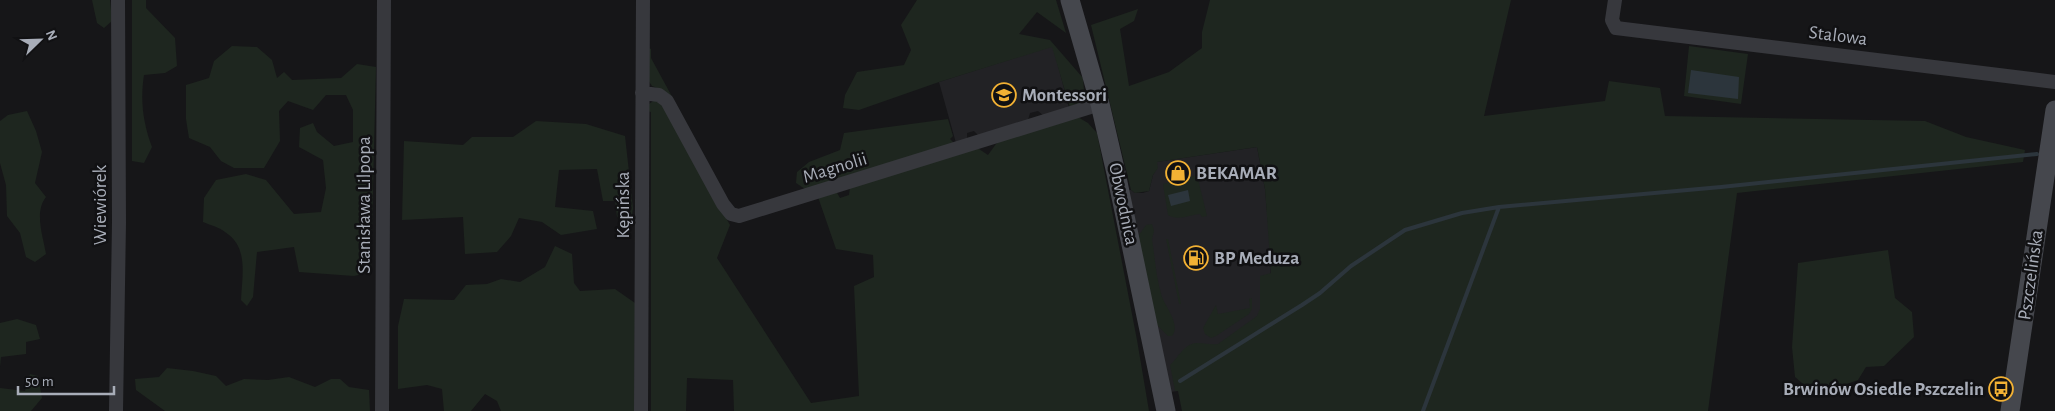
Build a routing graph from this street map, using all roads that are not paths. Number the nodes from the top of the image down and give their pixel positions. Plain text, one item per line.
1 (118, 0) edge
2 (384, 0) edge
3 (642, 0) edge
4 (1070, 0) edge
5 (1615, 0) edge
6 (2055, 82) edge
7 (642, 93) junction
8 (1100, 104) junction
9 (2055, 110) edge
10 (2053, 140) edge
11 (116, 411) edge
12 (382, 411) edge
13 (641, 411) edge
14 (1166, 411) edge
15 (2010, 411) edge

1 - 11 street, Wiewiórek
2 - 12 street, Stanisława Lilpopa
3 - 7 street, Kępińska
4 - 8 main road, Obwodnica
5 - 6 street, Stalowa
7 - 8 street, Magnolii
7 - 13 street, Kępińska
8 - 14 main road, Obwodnica
9 - 10 main road, Pszczelińska
10 - 15 main road, Pszczelińska

